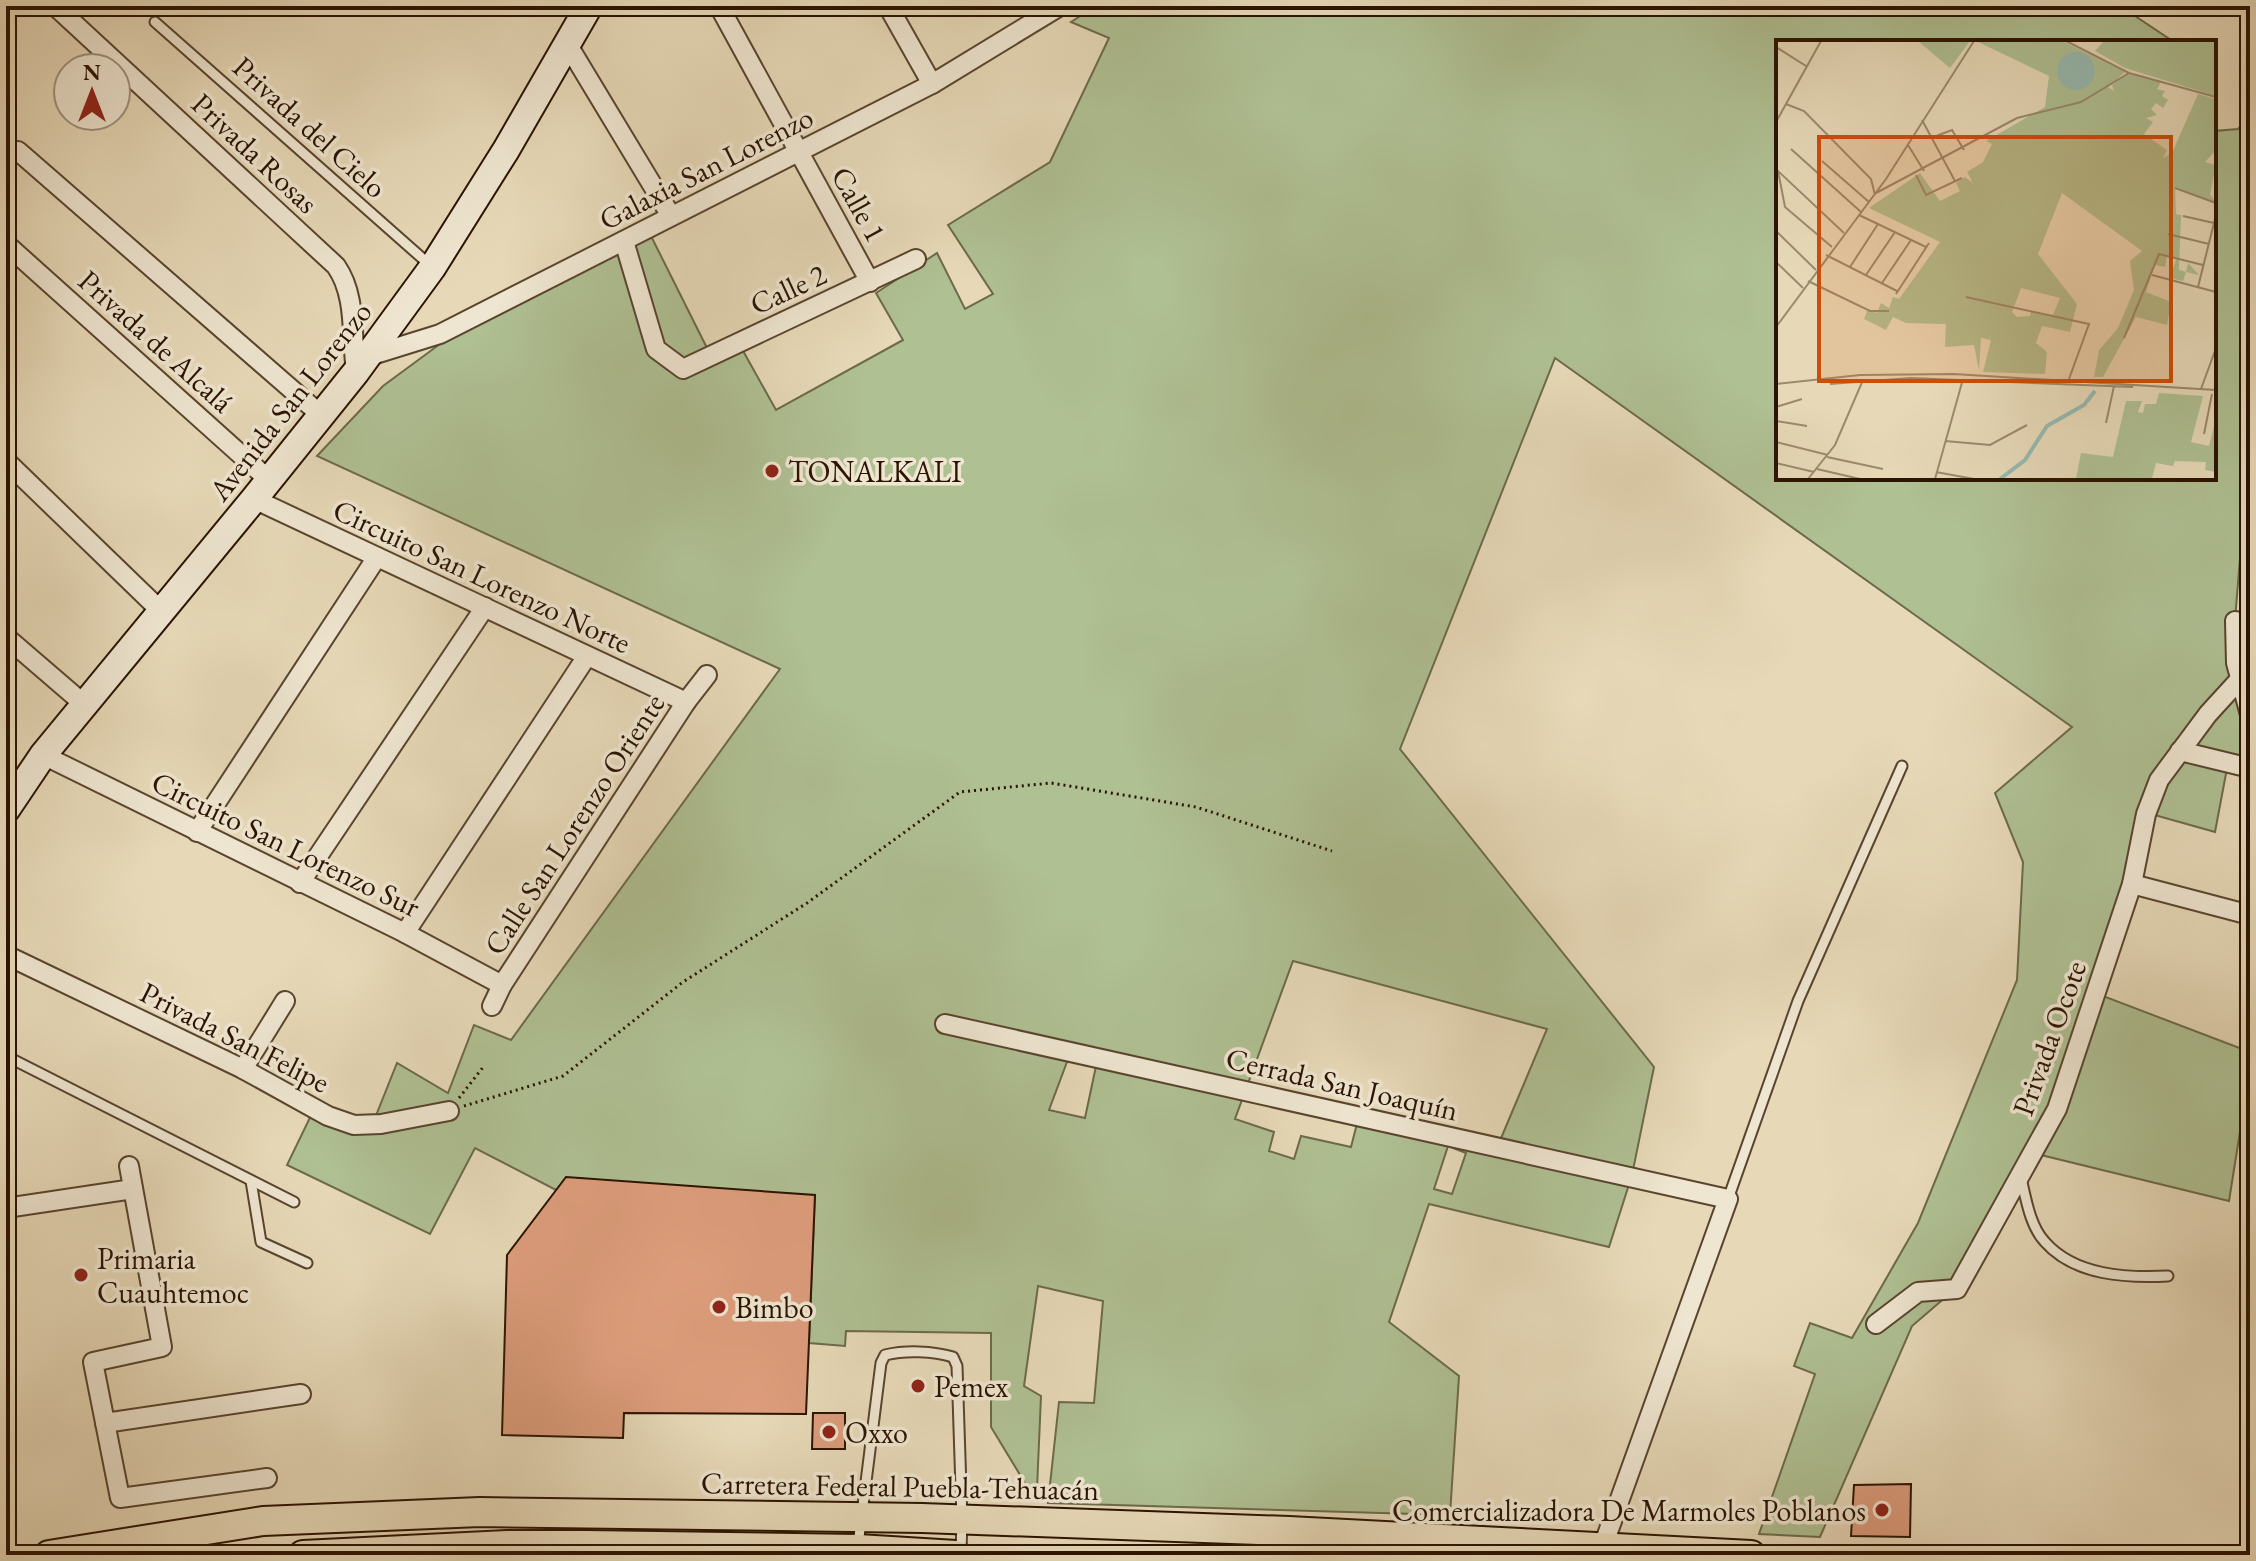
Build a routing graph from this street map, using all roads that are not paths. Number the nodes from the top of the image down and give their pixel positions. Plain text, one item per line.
1 (55, 6) edge
2 (589, 6) edge
3 (719, 6) edge
4 (888, 6) edge
5 (1060, 6) edge
6 (155, 22) dead end
7 (566, 42) junction
8 (932, 84) junction
9 (18, 151) dead end
10 (799, 153) junction
11 (671, 216) junction
12 (624, 241) junction
13 (6, 244) edge
14 (916, 259) dead end
15 (432, 268) junction
16 (870, 282) junction
17 (361, 364) junction
18 (321, 415) junction
19 (6, 461) edge
20 (262, 490) junction
21 (377, 557) junction
22 (485, 607) junction
23 (162, 612) junction
24 (2243, 623) edge
25 (6, 637) edge
26 (587, 656) junction
27 (707, 675) dead end
28 (2245, 676) edge
29 (686, 702) junction
30 (85, 705) junction
31 (2250, 715) edge
32 (2180, 751) junction
33 (43, 755) junction
34 (1902, 766) dead end
35 (2250, 768) edge
36 (6, 810) edge
37 (197, 832) junction
38 (300, 883) junction
39 (2132, 884) junction
40 (2250, 915) edge
41 (405, 933) junction
42 (6, 955) edge
43 (502, 985) junction
44 (285, 1001) dead end
45 (492, 1006) dead end
46 (945, 1024) dead end
47 (6, 1056) edge
48 (243, 1069) junction
49 (449, 1111) road end
50 (129, 1166) dead end
51 (2021, 1175) junction
52 (251, 1181) junction
53 (133, 1189) junction
54 (1728, 1199) junction
55 (294, 1202) dead end
56 (6, 1208) edge
57 (307, 1263) dead end
58 (2168, 1276) dead end
59 (1876, 1324) dead end
60 (301, 1394) dead end
61 (105, 1423) junction
62 (267, 1478) dead end
63 (862, 1516) junction
64 (922, 1518) junction
65 (962, 1520) junction
66 (1603, 1546) junction
67 (858, 1549) junction
68 (512, 1550) edge
69 (587, 1550) edge
70 (680, 1551) edge
71 (811, 1552) edge
72 (920, 1554) edge
73 (49, 1555) edge
74 (303, 1555) edge
75 (958, 1555) edge
76 (1751, 1555) edge

1 - 17 street, Privada Rosas
2 - 7 street, Avenida San Lorenzo
3 - 10 street, Calle 1
4 - 8 street
5 - 8 street, Galaxia San Lorenzo
6 - 15 lane, Privada del Cielo
7 - 11 street
7 - 15 street, Avenida San Lorenzo
8 - 10 street, Galaxia San Lorenzo
9 - 18 street
10 - 11 street, Galaxia San Lorenzo
10 - 16 street, Calle 1
11 - 12 street, Galaxia San Lorenzo
12 - 16 street, Calle 2
12 - 17 street, Galaxia San Lorenzo
13 - 20 street, Privada de Alcalá
14 - 16 street, Calle 2
15 - 17 street, Avenida San Lorenzo
17 - 18 street, Avenida San Lorenzo
18 - 20 street, Avenida San Lorenzo
19 - 23 street
20 - 21 street, Circuito San Lorenzo Norte
20 - 23 street, Avenida San Lorenzo
21 - 22 street, Circuito San Lorenzo Norte
21 - 37 street
22 - 26 street, Circuito San Lorenzo Norte
22 - 38 street
23 - 30 street, Avenida San Lorenzo
24 - 28 street
25 - 30 street
26 - 29 street, Circuito San Lorenzo Norte
26 - 41 street
27 - 29 street, Calle San Lorenzo Oriente
28 - 31 street
28 - 32 street, Privada Ocote
29 - 43 street, Calle San Lorenzo Oriente
30 - 33 street, Avenida San Lorenzo
32 - 35 street
32 - 39 street, Privada Ocote
33 - 36 street, Avenida San Lorenzo
33 - 37 street, Circuito San Lorenzo Sur
34 - 54 lane
37 - 38 street, Circuito San Lorenzo Sur
38 - 41 street, Circuito San Lorenzo Sur
39 - 40 street
39 - 51 street, Privada Ocote
41 - 43 street, Circuito San Lorenzo Sur
42 - 48 street, Privada San Felipe
43 - 45 street, Calle San Lorenzo Oriente
44 - 48 street
46 - 54 street, Cerrada San Joaquín
47 - 52 lane
48 - 49 street, Privada San Felipe
50 - 53 street
51 - 58 lane
51 - 59 street, Privada Ocote
52 - 55 lane
52 - 57 lane
53 - 56 street
53 - 61 street
54 - 66 street
60 - 61 street
61 - 62 street
63 - 64 main road, Carretera Federal Puebla-Tehuacán
63 - 65 lane
63 - 67 lane
63 - 73 main road, Carretera Federal Puebla-Tehuacán
64 - 65 main road, Carretera Federal Puebla-Tehuacán
64 - 72 street
65 - 66 main road, Carretera Federal Puebla-Tehuacán
65 - 75 lane
66 - 76 main road, Carretera Federal Puebla-Tehuacán
67 - 71 main road
67 - 72 main road
68 - 69 main road
68 - 74 main road
69 - 70 main road
70 - 71 main road
72 - 75 main road

